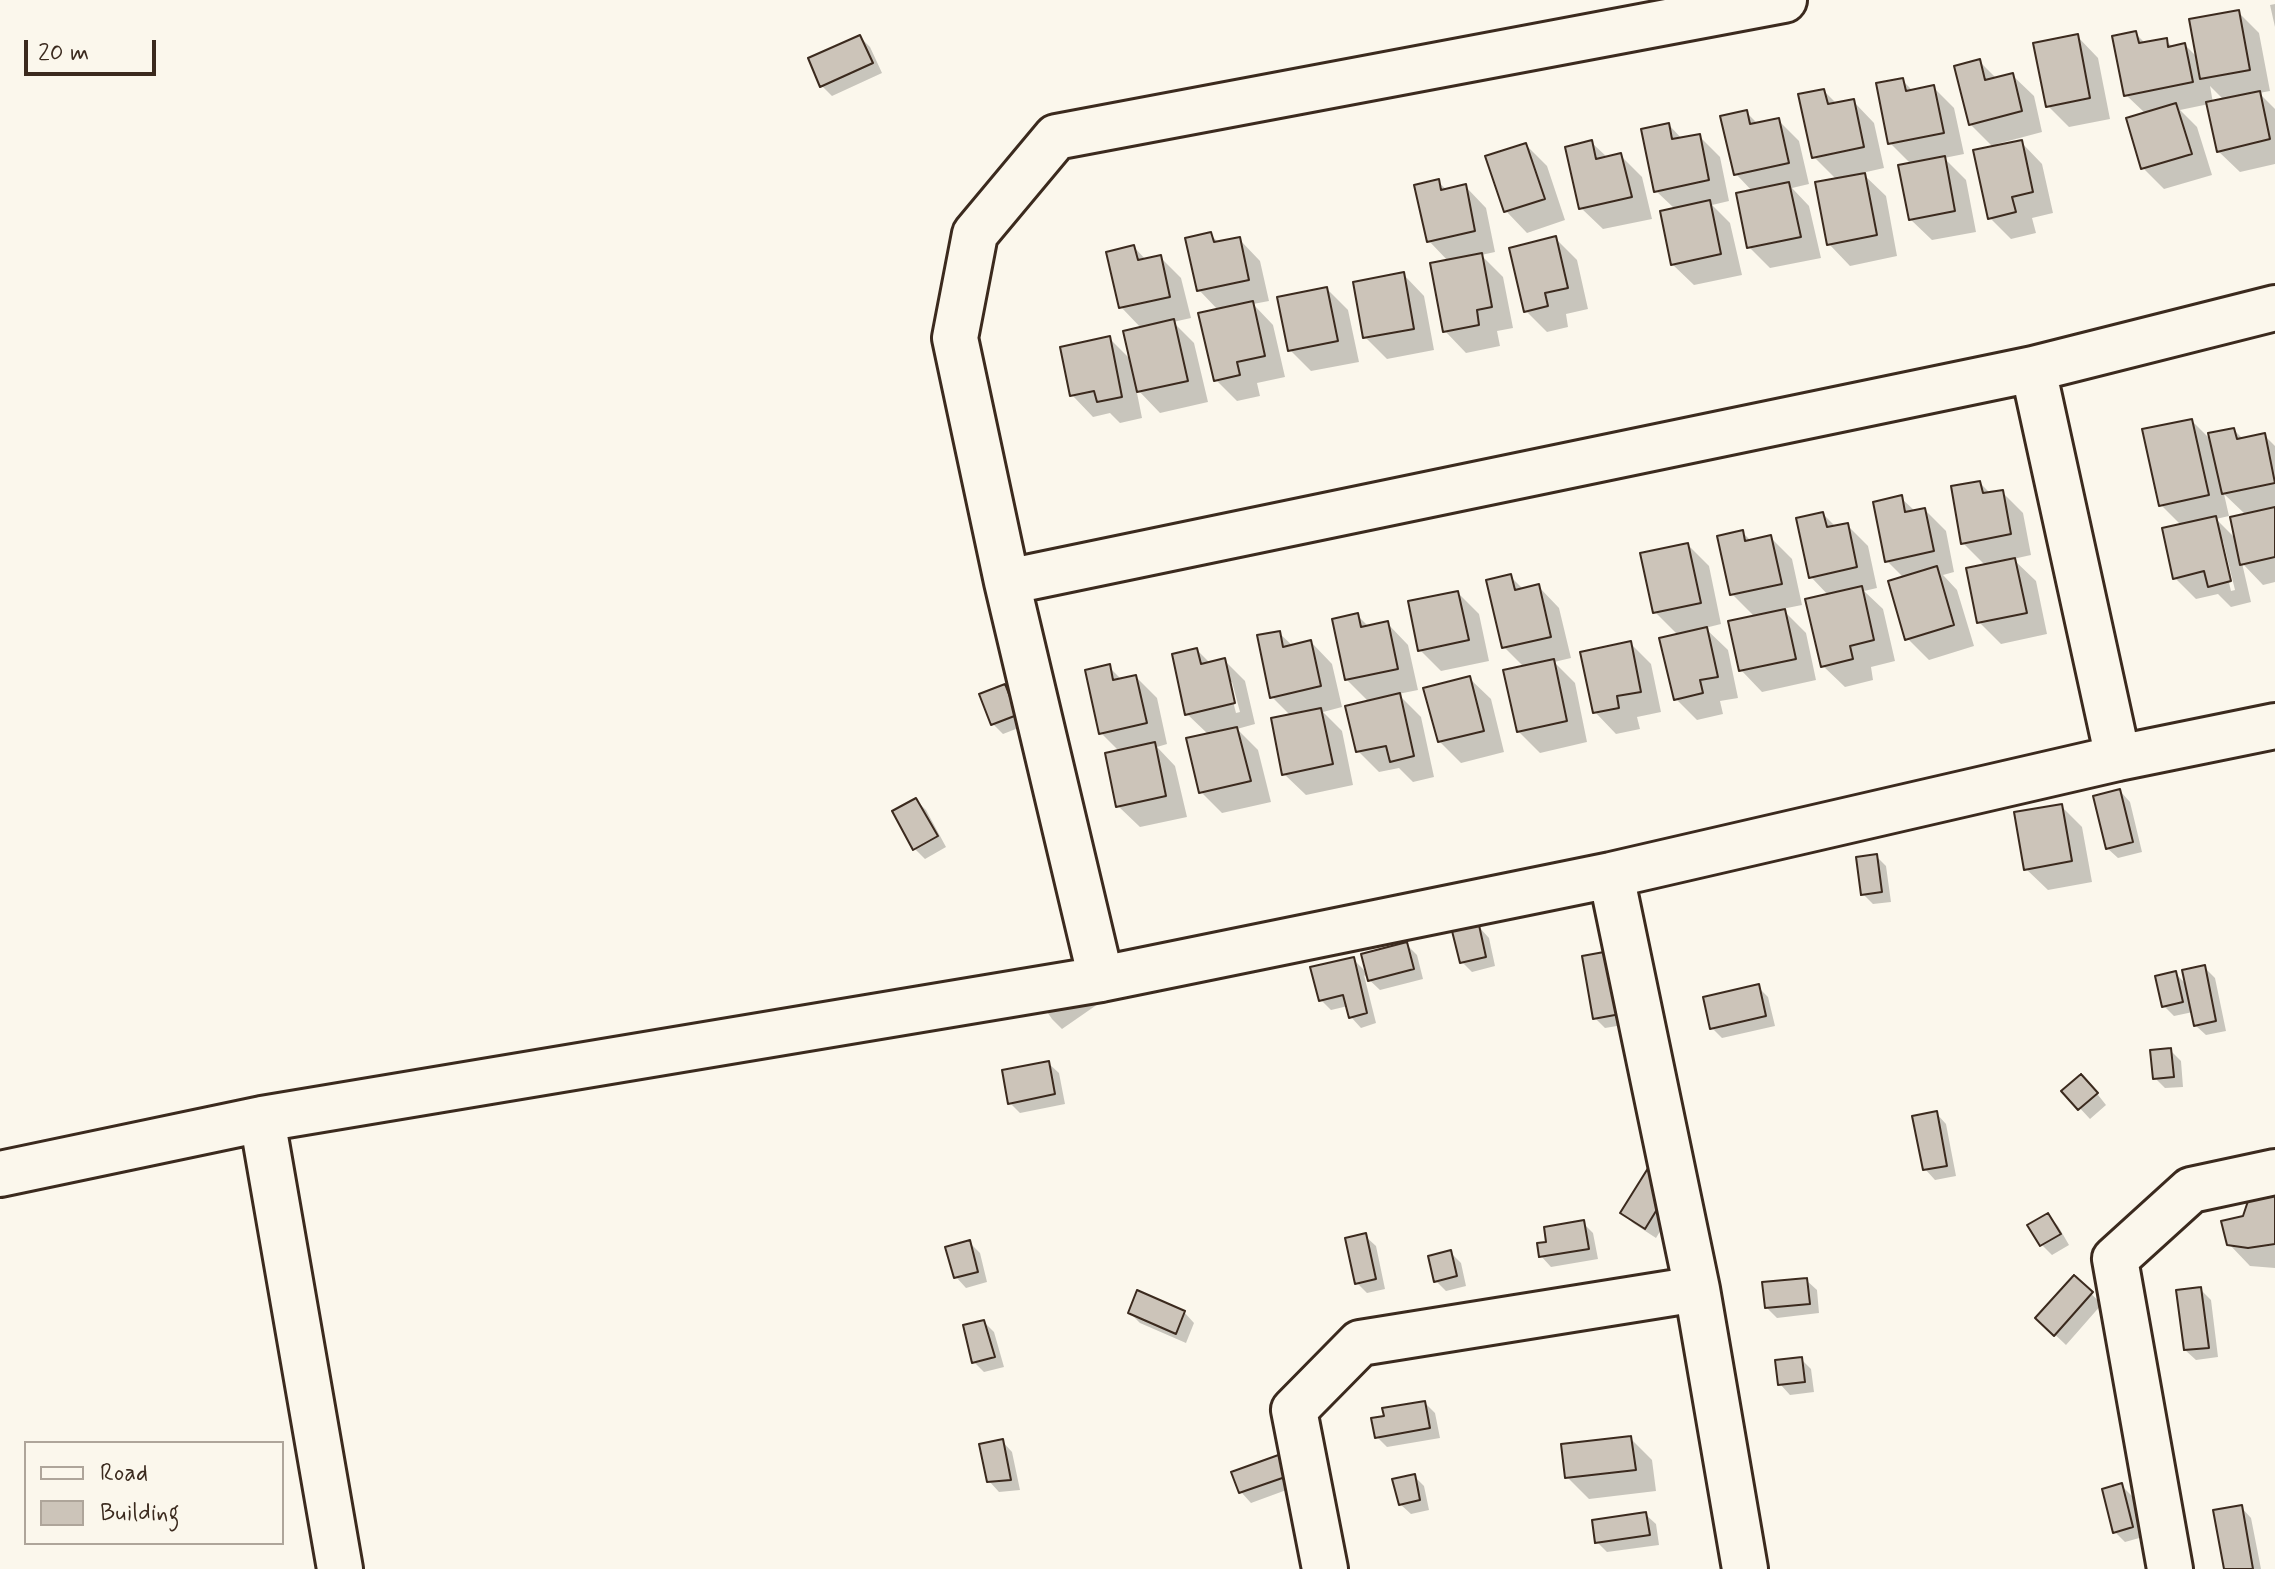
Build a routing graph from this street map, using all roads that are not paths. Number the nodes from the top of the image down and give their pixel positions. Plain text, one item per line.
1 (1758, 3) edge
2 (2275, 308) edge
3 (2033, 369) junction
4 (1007, 582) junction
5 (2275, 726) edge
6 (2118, 758) junction
7 (1611, 875) junction
8 (1101, 979) junction
9 (262, 1119) junction
10 (2275, 1172) edge
11 (0, 1174) edge
12 (1697, 1289) junction
13 (340, 1569) edge
14 (1325, 1569) edge
15 (1745, 1569) edge
16 (2170, 1569) edge

1 - 4 street
2 - 3 street
3 - 4 street
3 - 6 street
4 - 8 street
5 - 6 street
6 - 7 street
7 - 8 street
7 - 12 street
8 - 9 street
9 - 11 street
9 - 13 street
10 - 16 street
12 - 14 street
12 - 15 street

